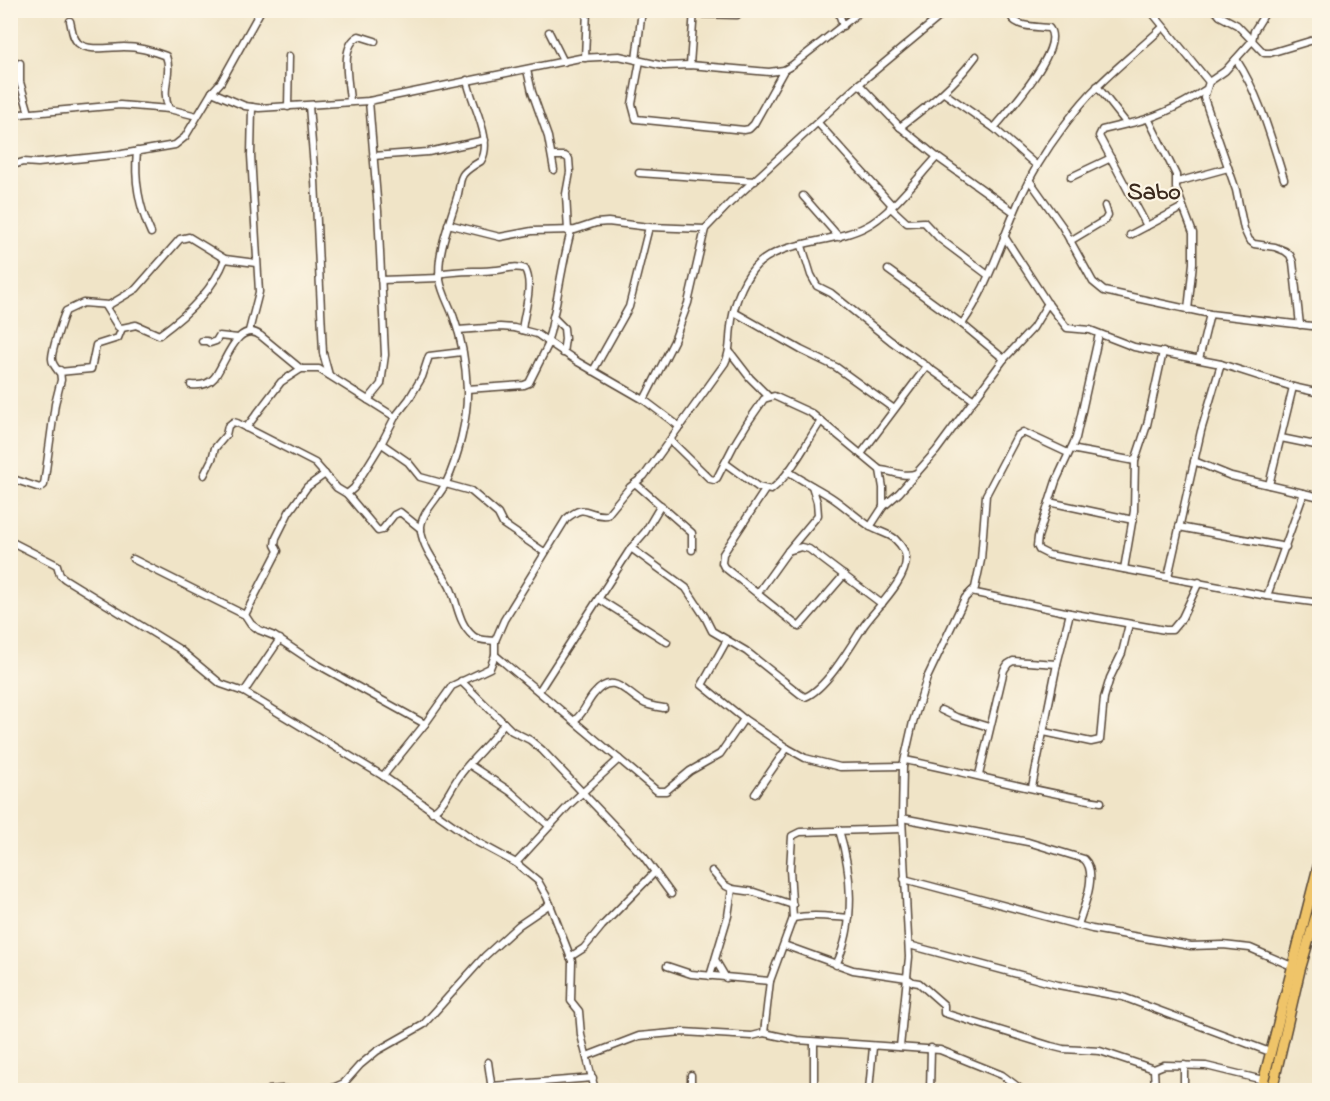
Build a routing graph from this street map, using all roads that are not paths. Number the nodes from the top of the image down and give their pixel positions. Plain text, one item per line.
1 (510, 10) edge
2 (587, 10) edge
3 (642, 10) edge
4 (742, 10) edge
5 (838, 10) edge
6 (862, 10) edge
7 (944, 10) edge
8 (1009, 10) edge
9 (1150, 10) edge
10 (1215, 10) edge
11 (1267, 10) edge
12 (259, 11) edge
13 (529, 11) edge
14 (694, 12) edge
15 (70, 21) dead end
16 (843, 26) junction
17 (1163, 27) junction
18 (549, 32) dead end
19 (1320, 38) edge
20 (375, 41) dead end
21 (1252, 41) junction
22 (289, 56) dead end
23 (976, 56) dead end
24 (585, 58) junction
25 (1236, 59) junction
26 (638, 61) junction
27 (564, 62) junction
28 (20, 63) dead end
29 (690, 65) junction
30 (527, 70) junction
31 (784, 70) junction
32 (467, 80) junction
33 (1209, 82) junction
34 (859, 84) junction
35 (1097, 86) junction
36 (1205, 90) junction
37 (212, 92) junction
38 (944, 93) junction
39 (350, 101) junction
40 (369, 101) junction
41 (309, 106) junction
42 (252, 107) junction
43 (288, 107) junction
44 (169, 109) junction
45 (29, 113) junction
46 (10, 115) edge
47 (197, 116) junction
48 (1148, 118) junction
49 (818, 123) junction
50 (1126, 124) junction
51 (900, 127) junction
52 (994, 128) junction
53 (485, 140) junction
54 (137, 152) junction
55 (373, 156) junction
56 (552, 156) junction
57 (937, 157) junction
58 (1111, 158) junction
59 (10, 166) edge
60 (1037, 166) junction
61 (1228, 168) junction
62 (554, 170) dead end
63 (639, 173) dead end
64 (1071, 177) dead end
65 (1284, 179) dead end
66 (755, 181) junction
67 (1030, 181) junction
68 (1177, 182) junction
69 (803, 196) dead end
70 (891, 206) junction
71 (1105, 206) dead end
72 (1183, 207) junction
73 (1014, 212) junction
74 (448, 224) junction
75 (1147, 226) junction
76 (649, 227) junction
77 (705, 229) junction
78 (569, 231) junction
79 (151, 233) dead end
80 (1004, 236) junction
81 (1130, 236) dead end
82 (839, 237) junction
83 (1070, 241) junction
84 (802, 246) junction
85 (225, 259) junction
86 (256, 263) junction
87 (888, 270) dead end
88 (988, 275) junction
89 (440, 276) junction
90 (381, 280) junction
91 (1048, 303) junction
92 (105, 306) junction
93 (1188, 309) junction
94 (734, 312) junction
95 (1210, 314) junction
96 (553, 317) junction
97 (962, 324) junction
98 (1300, 324) junction
99 (1320, 327) edge
100 (122, 328) junction
101 (458, 330) junction
102 (522, 330) junction
103 (249, 331) junction
104 (1099, 334) junction
105 (238, 339) junction
106 (202, 341) dead end
107 (548, 342) junction
108 (462, 352) junction
109 (730, 352) junction
110 (1164, 352) junction
111 (563, 353) junction
112 (1004, 359) junction
113 (1199, 359) junction
114 (1221, 364) junction
115 (927, 366) junction
116 (301, 369) junction
117 (60, 370) junction
118 (593, 371) junction
119 (329, 375) junction
120 (191, 385) dead end
121 (1293, 387) junction
122 (467, 389) junction
123 (1320, 393) edge
124 (768, 396) junction
125 (368, 400) junction
126 (644, 400) junction
127 (974, 400) junction
128 (894, 409) junction
129 (395, 417) junction
130 (821, 421) junction
131 (680, 427) junction
132 (246, 428) junction
133 (1281, 438) junction
134 (671, 441) junction
135 (381, 444) junction
136 (1320, 446) edge
137 (1070, 451) junction
138 (861, 454) junction
139 (1135, 461) junction
140 (1194, 461) junction
141 (725, 463) junction
142 (880, 470) junction
143 (788, 471) junction
144 (918, 473) junction
145 (325, 474) junction
146 (204, 475) dead end
147 (10, 478) edge
148 (635, 483) junction
149 (446, 484) junction
150 (1269, 485) junction
151 (812, 486) junction
152 (765, 490) junction
153 (1304, 493) junction
154 (347, 494) junction
155 (1320, 497) edge
156 (1049, 502) junction
157 (661, 506) junction
158 (883, 507) junction
159 (1133, 520) junction
160 (870, 527) junction
161 (1179, 527) junction
162 (421, 529) junction
163 (10, 541) edge
164 (1286, 547) junction
165 (631, 548) junction
166 (692, 550) dead end
167 (788, 551) junction
168 (544, 552) junction
169 (133, 559) dead end
170 (1124, 569) junction
171 (844, 575) junction
172 (1168, 577) junction
173 (1199, 582) junction
174 (970, 592) junction
175 (758, 593) junction
176 (1267, 596) junction
177 (599, 599) junction
178 (1320, 603) edge
179 (882, 604) junction
180 (1070, 614) junction
181 (245, 615) junction
182 (1130, 624) junction
183 (280, 639) junction
184 (727, 640) junction
185 (495, 641) junction
186 (667, 642) dead end
187 (495, 655) junction
188 (1057, 664) junction
189 (461, 681) junction
190 (539, 691) junction
191 (244, 692) junction
192 (664, 708) dead end
193 (942, 710) dead end
194 (744, 719) junction
195 (574, 720) junction
196 (504, 723) junction
197 (425, 724) junction
198 (989, 727) junction
199 (1044, 732) junction
200 (787, 748) junction
201 (620, 759) junction
202 (904, 763) junction
203 (470, 765) junction
204 (979, 775) junction
205 (383, 777) junction
206 (1032, 787) junction
207 (582, 793) junction
208 (756, 794) dead end
209 (1101, 802) dead end
210 (432, 812) junction
211 (902, 818) junction
212 (549, 826) junction
213 (902, 829) junction
214 (839, 830) junction
215 (1320, 859) edge
216 (516, 863) junction
217 (712, 871) dead end
218 (655, 872) junction
219 (904, 879) junction
220 (732, 890) junction
221 (671, 894) dead end
222 (1320, 902) edge
223 (549, 904) junction
224 (793, 905) junction
225 (793, 918) junction
226 (849, 918) junction
227 (1078, 925) junction
228 (784, 945) junction
229 (909, 945) junction
230 (570, 957) junction
231 (716, 961) junction
232 (836, 965) junction
233 (667, 966) dead end
234 (1296, 968) junction
235 (710, 976) junction
236 (726, 978) junction
237 (907, 978) junction
238 (770, 981) junction
239 (764, 1033) junction
240 (814, 1042) junction
241 (873, 1047) junction
242 (900, 1047) junction
243 (931, 1048) junction
244 (1270, 1052) junction
245 (588, 1056) junction
246 (488, 1062) dead end
247 (1184, 1065) junction
248 (1154, 1069) junction
249 (692, 1075) dead end
250 (593, 1078) junction
251 (1263, 1080) junction
252 (550, 1081) junction
253 (492, 1088) edge
254 (269, 1090) edge
255 (296, 1090) edge
256 (328, 1090) edge
257 (551, 1090) edge
258 (595, 1090) edge
259 (691, 1090) edge
260 (813, 1090) edge
261 (869, 1090) edge
262 (930, 1090) edge
263 (1022, 1090) edge
264 (1155, 1090) edge
265 (1184, 1090) edge
266 (1261, 1090) edge
267 (1272, 1090) edge

1 - 13 street
2 - 24 street
3 - 26 street
4 - 14 street
5 - 16 street
6 - 16 street
7 - 34 street
8 - 52 street
9 - 17 street
10 - 21 street
11 - 21 street
12 - 37 street
14 - 29 street
15 - 44 street
16 - 31 street
17 - 33 street
17 - 35 street
18 - 27 street
19 - 21 street
20 - 39 street
21 - 25 street
22 - 43 street
23 - 38 street
24 - 26 street
24 - 27 street
25 - 33 street
25 - 65 street
26 - 29 street
26 - 31 street
27 - 30 street
28 - 45 street
29 - 31 street
30 - 32 street
30 - 56 street
32 - 40 street
32 - 53 street
33 - 36 street
34 - 49 street
34 - 51 street
35 - 50 street
35 - 60 street
36 - 48 street
36 - 61 street
37 - 42 street
37 - 47 street
38 - 51 street
38 - 52 street
39 - 40 street
39 - 41 street
40 - 55 street
41 - 43 street
41 - 119 street
42 - 43 street
42 - 86 street
44 - 45 street
44 - 47 street
45 - 46 street
47 - 54 street
48 - 50 street
48 - 68 street
49 - 66 street
49 - 70 street
50 - 58 street
51 - 57 street
52 - 60 street
53 - 55 street
53 - 74 street
54 - 59 street
54 - 79 street
55 - 90 street
56 - 62 street
56 - 78 street
57 - 70 street
57 - 73 street
58 - 64 street
58 - 75 street
60 - 67 street
61 - 68 street
61 - 98 street
63 - 66 street
66 - 77 street
67 - 73 street
67 - 83 street
68 - 72 street
69 - 82 street
70 - 82 street
70 - 88 street
71 - 83 street
72 - 75 street
72 - 93 street
73 - 80 street
74 - 78 street
74 - 89 street
75 - 81 street
76 - 77 street
76 - 78 street
76 - 118 street
77 - 126 street
78 - 96 street
80 - 88 street
80 - 91 street
82 - 84 street
83 - 93 street
84 - 94 street
84 - 115 street
85 - 86 street
85 - 92 street
85 - 100 street
86 - 103 street
87 - 97 street
88 - 97 street
89 - 90 street
89 - 101 street
89 - 102 street
90 - 125 street
91 - 104 street
91 - 112 street
92 - 100 street
92 - 117 street
93 - 95 street
94 - 109 street
94 - 128 street
95 - 98 street
95 - 113 street
96 - 107 street
96 - 111 street
97 - 112 street
98 - 99 street
100 - 117 street
101 - 102 street
101 - 108 street
102 - 107 street
103 - 105 street
103 - 116 street
104 - 110 street
104 - 137 street
105 - 106 street
105 - 120 street
107 - 111 street
107 - 122 street
108 - 122 street
108 - 129 street
109 - 124 street
109 - 131 street
110 - 113 street
110 - 139 street
111 - 118 street
112 - 127 street
113 - 114 street
114 - 121 street
114 - 140 street
115 - 127 street
115 - 128 street
116 - 119 street
116 - 132 street
117 - 147 street
118 - 126 street
119 - 125 street
121 - 123 street
121 - 133 street
122 - 149 street
124 - 130 street
124 - 141 street
125 - 129 street
126 - 131 street
127 - 144 street
128 - 138 street
129 - 135 street
130 - 138 street
130 - 143 street
131 - 134 street
132 - 145 street
132 - 146 street
133 - 136 street
133 - 150 street
134 - 141 street
134 - 148 street
135 - 149 street
135 - 154 street
137 - 139 street
137 - 156 street
137 - 174 street
138 - 142 street
139 - 159 street
140 - 150 street
140 - 161 street
141 - 152 street
142 - 144 street
142 - 158 street
143 - 151 street
143 - 152 street
144 - 158 street
145 - 154 street
145 - 181 street
148 - 157 street
148 - 168 street
149 - 162 street
149 - 168 street
150 - 153 street
151 - 160 street
151 - 167 street
152 - 175 street
153 - 155 street
153 - 164 street
154 - 162 street
156 - 159 street
156 - 170 street
157 - 165 street
157 - 166 street
158 - 160 street
159 - 170 street
160 - 179 street
161 - 164 street
161 - 172 street
162 - 185 street
163 - 191 street
164 - 176 street
165 - 177 street
165 - 184 street
167 - 171 street
167 - 175 street
168 - 185 street
169 - 181 street
170 - 172 street
171 - 175 street
171 - 179 street
172 - 173 street
173 - 176 street
173 - 182 street
174 - 180 street
174 - 202 street
176 - 178 street
177 - 186 street
177 - 190 street
179 - 184 street
180 - 182 street
180 - 188 street
181 - 183 street
182 - 199 street
183 - 191 street
183 - 197 street
184 - 194 street
185 - 187 street
187 - 189 street
187 - 190 street
188 - 198 street
188 - 199 street
189 - 196 street
189 - 197 street
190 - 195 street
191 - 205 street
192 - 195 street
193 - 198 street
194 - 200 street
194 - 201 street
195 - 201 street
196 - 203 street
196 - 207 street
197 - 205 street
198 - 204 street
199 - 206 street
200 - 202 street
200 - 208 street
201 - 207 street
202 - 204 street
202 - 211 street
203 - 210 street
203 - 212 street
204 - 206 street
205 - 210 street
206 - 209 street
207 - 212 street
207 - 218 street
210 - 216 street
211 - 213 street
211 - 227 street
212 - 216 street
213 - 214 street
213 - 219 street
214 - 224 street
214 - 226 street
215 - 234 main road
216 - 223 street
217 - 220 street
218 - 221 street
218 - 230 street
219 - 227 street
219 - 229 street
220 - 224 street
220 - 231 street
222 - 234 main road
223 - 230 street
223 - 256 street
224 - 225 street
225 - 226 street
225 - 228 street
226 - 232 street
227 - 234 street
228 - 232 street
228 - 238 street
229 - 237 street
229 - 244 street
230 - 245 street
231 - 235 street
231 - 236 street
232 - 237 street
233 - 235 street
234 - 244 main road
234 - 267 main road
235 - 236 street
236 - 238 street
237 - 242 street
237 - 248 street
238 - 239 street
239 - 240 street
239 - 245 street
240 - 241 street
240 - 260 street
241 - 242 street
241 - 261 street
242 - 243 street
243 - 262 street
243 - 263 street
244 - 251 main road
245 - 250 street
246 - 253 street
247 - 248 street
247 - 251 street
247 - 265 street
248 - 264 street
249 - 259 street
250 - 252 street
250 - 258 street
251 - 266 main road
252 - 253 street
252 - 257 street
254 - 255 street

